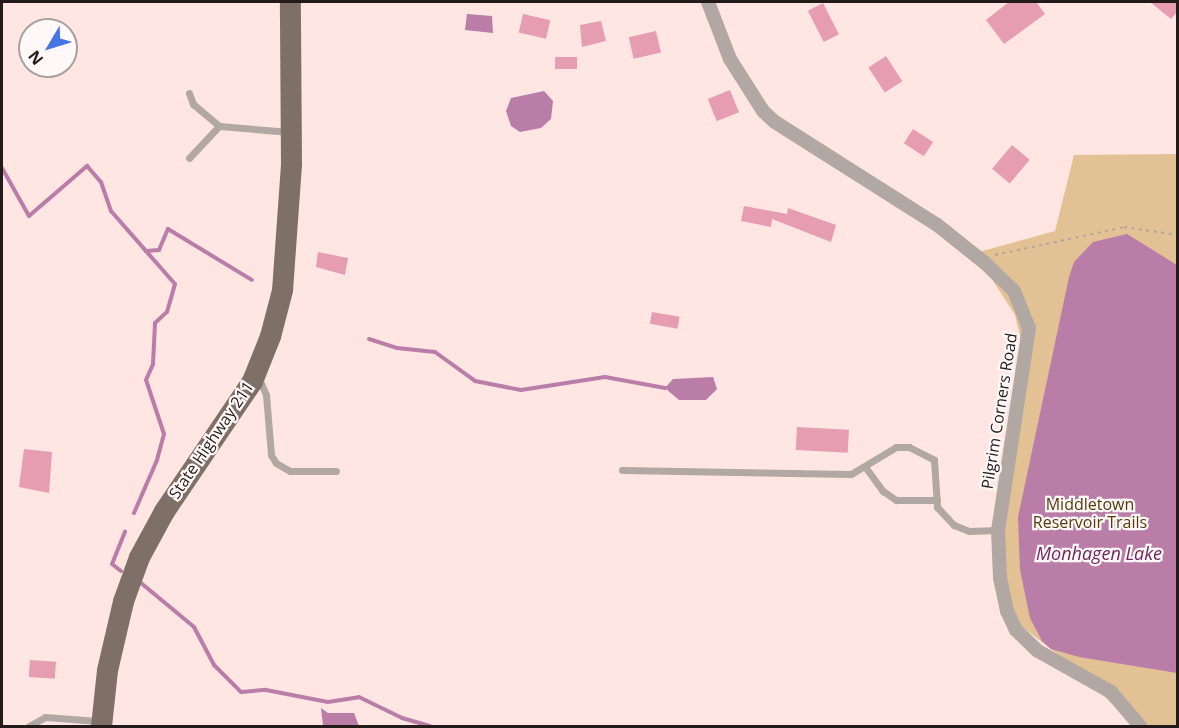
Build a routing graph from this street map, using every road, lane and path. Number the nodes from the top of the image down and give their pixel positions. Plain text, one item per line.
1 (290, 2) edge
2 (708, 2) edge
3 (189, 93) dead end
4 (219, 126) junction
5 (292, 133) junction
6 (189, 158) dead end
7 (1178, 235) edge
8 (980, 258) junction
9 (256, 371) junction
10 (866, 468) junction
11 (622, 470) dead end
12 (336, 471) dead end
13 (937, 500) junction
14 (998, 530) junction
15 (101, 724) edge
16 (29, 726) edge
17 (1140, 726) edge

1 - 5 main road, State Highway 211
2 - 8 street, Pilgrim Corners Road
3 - 4 lane
4 - 5 lane
4 - 6 lane
5 - 9 main road, State Highway 211
7 - 8 path
8 - 14 street, Pilgrim Corners Road
9 - 12 lane
9 - 15 main road, State Highway 211
10 - 11 lane
10 - 13 lane
10 - 13 lane
13 - 14 lane
14 - 17 street, Pilgrim Corners Road
15 - 16 lane

